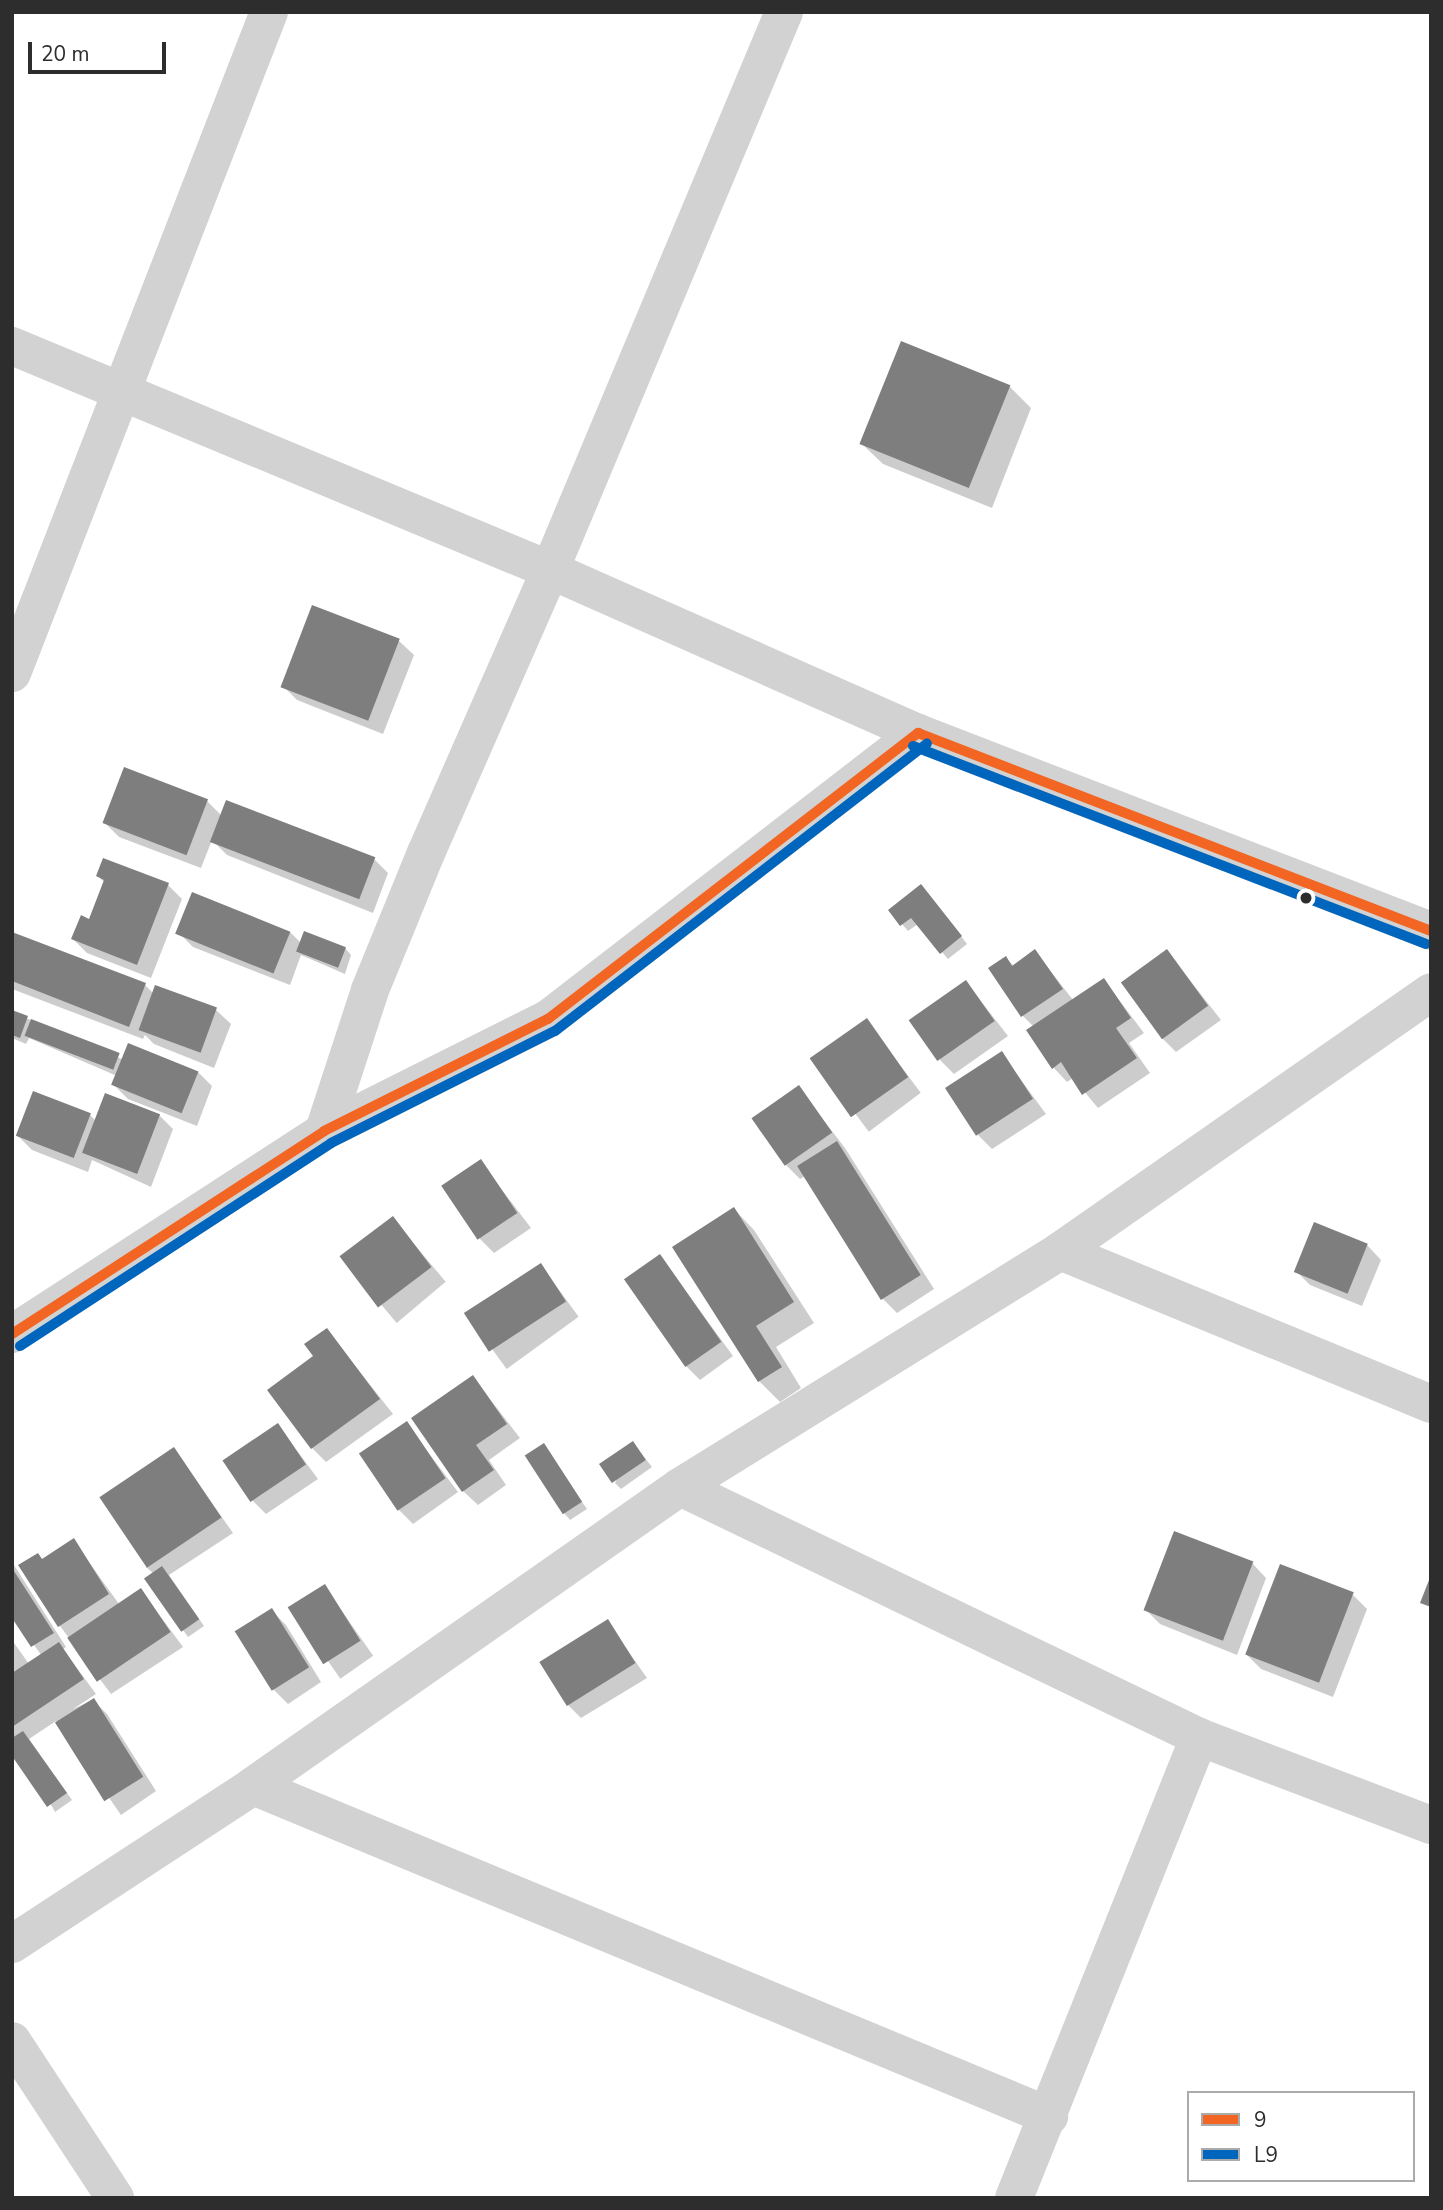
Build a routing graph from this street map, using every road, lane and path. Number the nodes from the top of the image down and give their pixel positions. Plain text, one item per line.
1 (269, 12) edge
2 (784, 12) edge
3 (12, 346) edge
4 (125, 393) junction
5 (550, 570) junction
6 (12, 673) edge
7 (918, 733) junction
8 (1431, 931) edge
9 (1431, 992) edge
10 (324, 1131) junction
11 (1060, 1251) junction
12 (12, 1334) edge
13 (1431, 1404) edge
14 (680, 1486) junction
15 (1199, 1737) junction
16 (253, 1786) junction
17 (1431, 1825) edge
18 (12, 1944) edge
19 (12, 2041) edge
20 (1049, 2116) junction
21 (116, 2198) edge
22 (1014, 2198) edge

1 - 4 street
2 - 5 street
3 - 4 street
4 - 5 street
4 - 6 street
5 - 7 street
5 - 10 street
7 - 8 street
7 - 10 street
9 - 11 street
10 - 12 street
11 - 13 street
11 - 14 street
14 - 15 street
14 - 16 street
15 - 17 street
15 - 20 street
16 - 18 street
16 - 20 street
19 - 21 street
20 - 22 street

